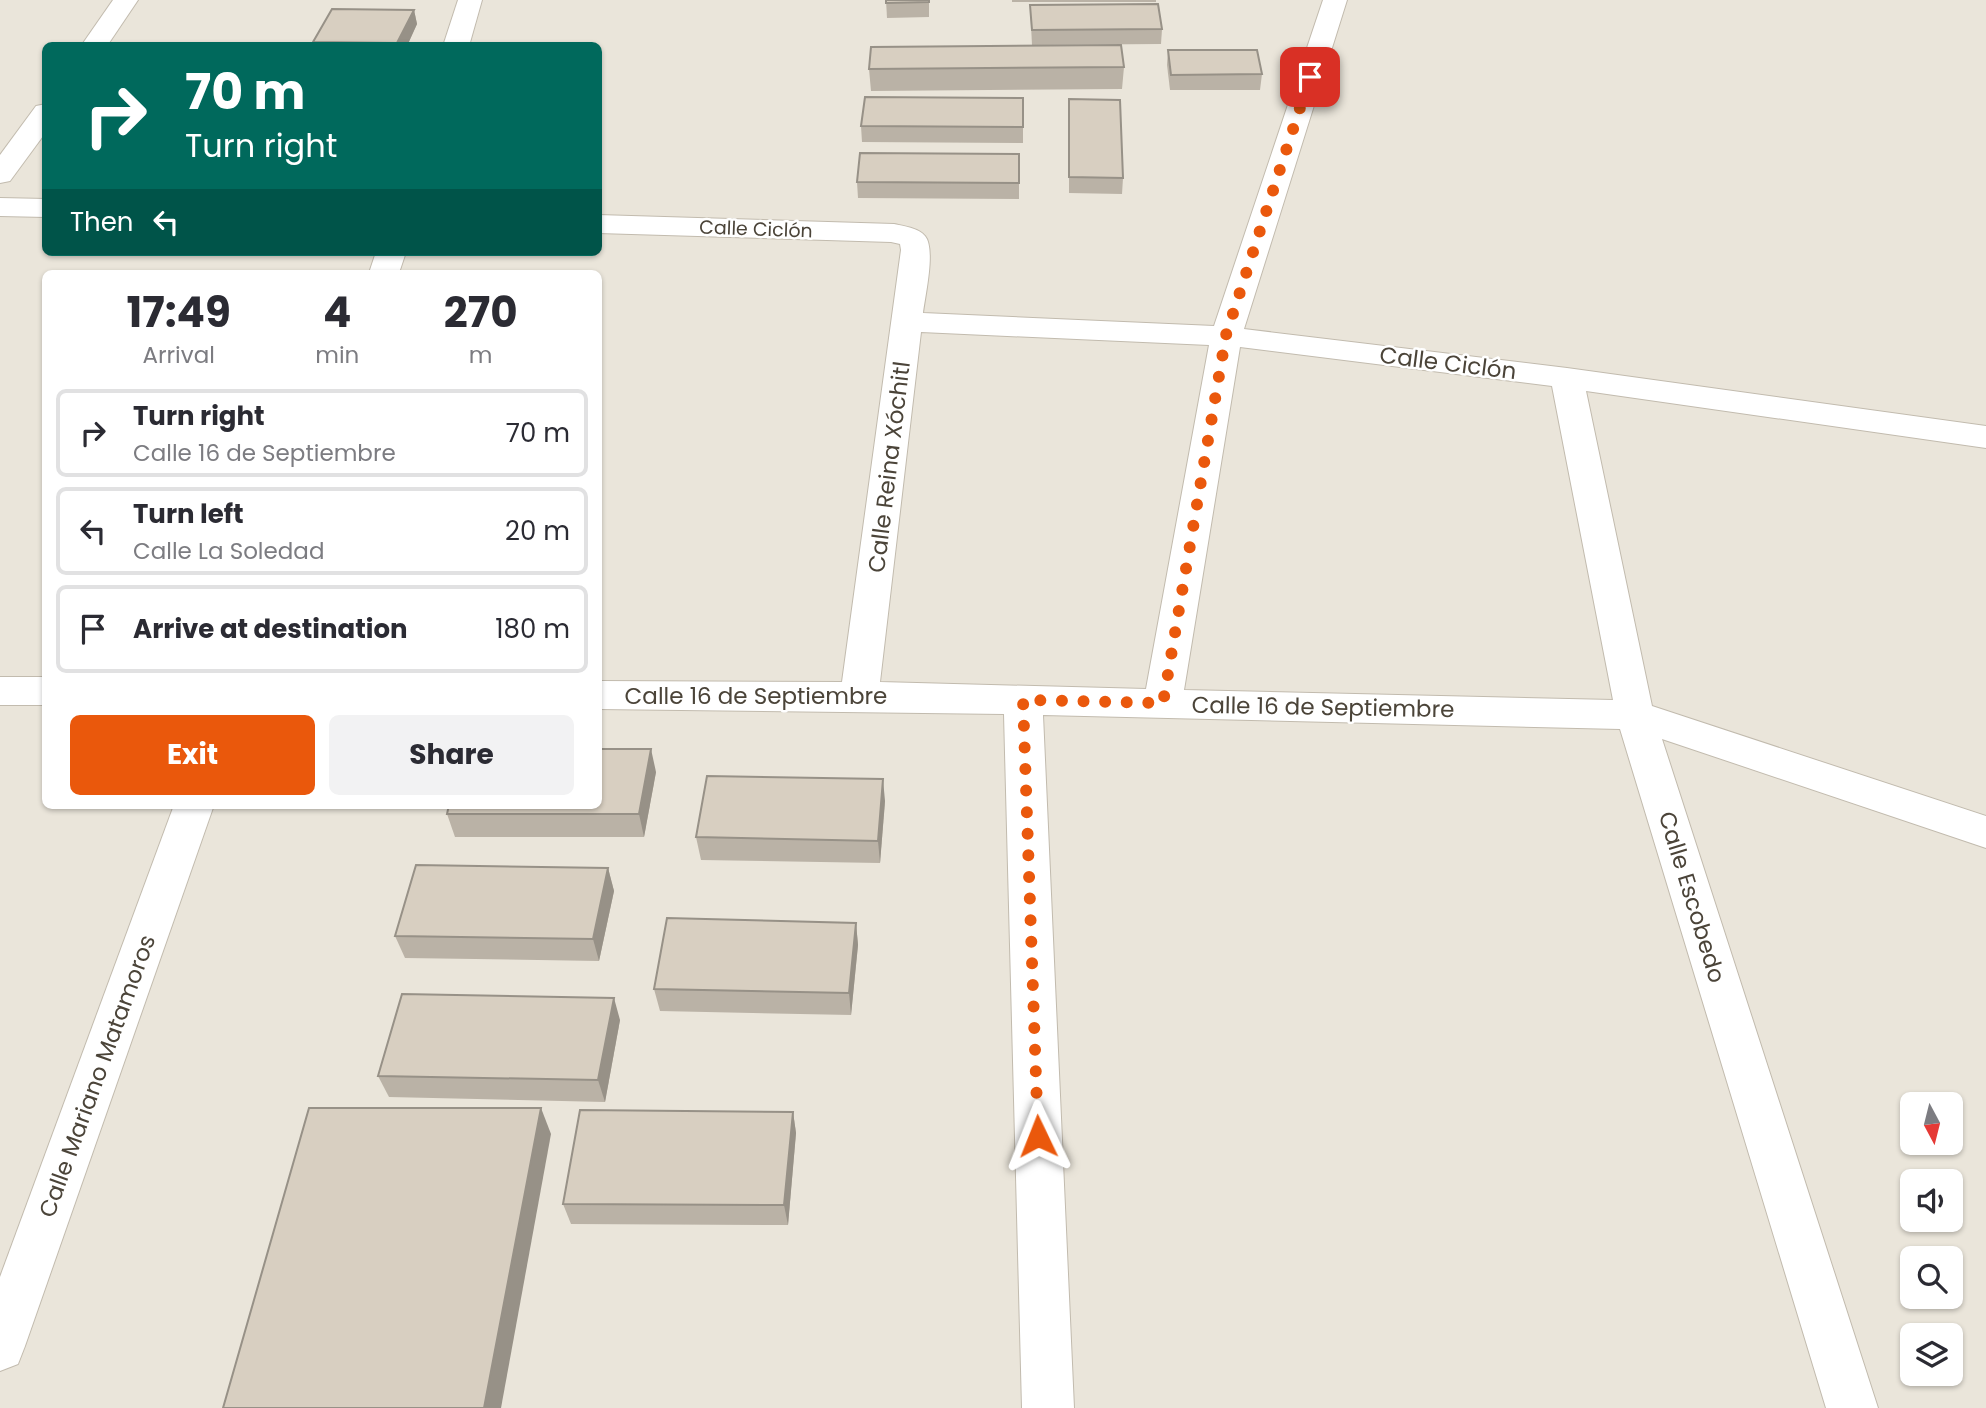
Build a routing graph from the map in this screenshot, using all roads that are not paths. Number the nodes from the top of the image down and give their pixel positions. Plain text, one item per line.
1 (127, 0) edge
2 (470, 0) edge
3 (1335, 0) edge
4 (97, 42) edge
5 (457, 42) edge
6 (42, 117) edge
7 (0, 175) edge
8 (0, 206) edge
9 (42, 208) edge
10 (602, 224) edge
11 (913, 239) joint
12 (908, 322) junction
13 (1226, 335) junction
14 (1567, 378) junction
15 (1986, 436) edge
16 (0, 691) edge
17 (42, 691) edge
18 (602, 695) edge
19 (859, 696) junction
20 (1023, 700) junction
21 (1163, 703) junction
22 (1635, 715) junction
23 (193, 809) edge
24 (1986, 832) edge
25 (0, 1346) edge
26 (1048, 1408) edge
27 (1853, 1408) edge

1 - 4 street
2 - 5 street
3 - 13 street
6 - 7 street
8 - 9 street
10 - 11 street, Calle Ciclón
11 - 12 street, Calle Reina Xóchitl
12 - 13 street, Calle Ciclón
12 - 19 street, Calle Reina Xóchitl
13 - 14 street, Calle Ciclón
13 - 21 street
14 - 15 street, Calle Ciclón
14 - 22 street, Calle Escobedo
16 - 17 street
18 - 19 street, Calle 16 de Septiembre
19 - 20 street, Calle 16 de Septiembre
20 - 21 street, Calle 16 de Septiembre
20 - 26 street
21 - 22 street, Calle 16 de Septiembre
22 - 24 street, Calle 16 de Septiembre
22 - 27 street, Calle Escobedo
23 - 25 street, Calle Mariano Matamoros

